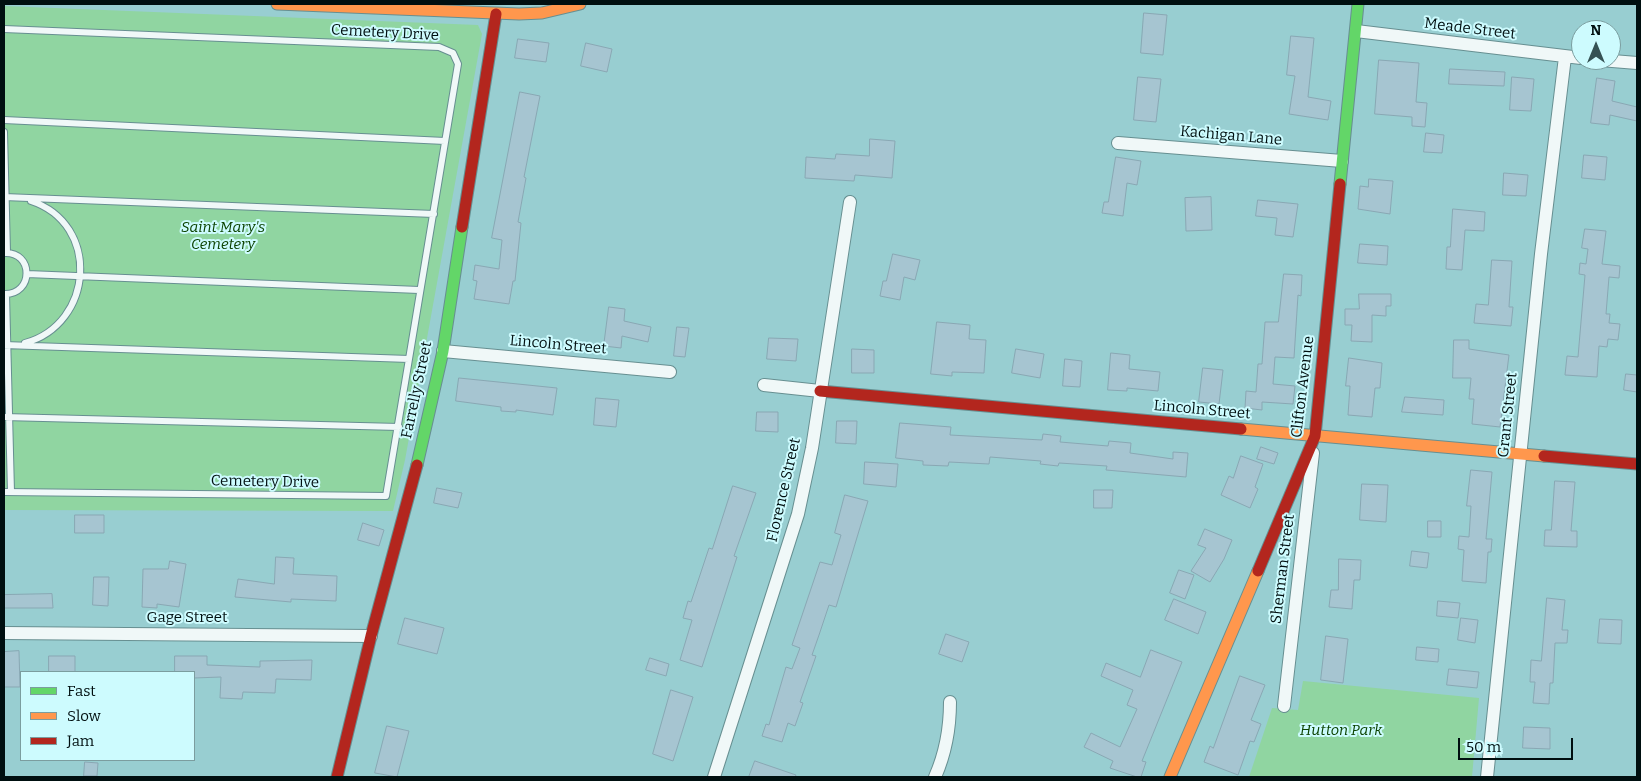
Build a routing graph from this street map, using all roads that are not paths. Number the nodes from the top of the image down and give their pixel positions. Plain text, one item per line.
1 (277, 4) edge
2 (580, 4) edge
3 (1358, 4) edge
4 (497, 9) edge
5 (4, 29) edge
6 (1356, 31) junction
7 (1565, 57) junction
8 (1571, 57) edge
9 (1621, 62) edge
10 (1637, 63) edge
11 (4, 120) edge
12 (4, 132) edge
13 (445, 141) junction
14 (1118, 143) dead end
15 (1342, 161) junction
16 (4, 198) edge
17 (20, 198) junction
18 (850, 202) dead end
19 (434, 214) junction
20 (5, 253) edge
21 (27, 274) junction
22 (81, 276) junction
23 (419, 290) junction
24 (5, 294) edge
25 (6, 345) edge
26 (19, 345) junction
27 (443, 351) junction
28 (409, 359) junction
29 (670, 372) dead end
30 (764, 385) dead end
31 (820, 391) junction
32 (7, 417) edge
33 (399, 427) junction
34 (1314, 436) junction
35 (1521, 453) junction
36 (1637, 464) edge
37 (4, 492) edge
38 (11, 492) junction
39 (4, 633) edge
40 (371, 636) junction
41 (950, 702) dead end
42 (1284, 706) dead end
43 (337, 777) edge
44 (714, 777) edge
45 (935, 777) edge
46 (1170, 777) edge
47 (1487, 777) edge

1 - 4 street
2 - 4 street
3 - 6 street, Clifton Avenue
4 - 27 street, Farrelly Street
5 - 13 lane, Cemetery Drive
6 - 7 street, Meade Street
6 - 15 street, Clifton Avenue
7 - 8 street, Meade Street
7 - 35 street, Grant Street
9 - 10 street
11 - 13 lane
12 - 16 lane
13 - 19 lane, Cemetery Drive
14 - 15 street, Kachigan Lane
15 - 34 street, Clifton Avenue
16 - 17 lane
16 - 20 lane
17 - 19 lane
17 - 22 lane
18 - 31 street, Florence Street
19 - 23 lane, Cemetery Drive
20 - 21 lane
21 - 22 lane
21 - 24 lane
22 - 23 lane
22 - 26 lane
23 - 28 lane, Cemetery Drive
24 - 25 lane
25 - 26 lane
25 - 32 lane
26 - 28 lane
27 - 29 street, Lincoln Street
27 - 40 street, Farrelly Street
28 - 33 lane, Cemetery Drive
30 - 31 street, Lincoln Street
31 - 34 street, Lincoln Street
31 - 44 street, Florence Street
32 - 33 lane
32 - 38 lane
33 - 38 lane, Cemetery Drive
34 - 35 street, Lincoln Street
34 - 42 street, Sherman Street
34 - 46 street, Clifton Avenue
35 - 36 street, Lincoln Street
35 - 47 street, Grant Street
37 - 38 lane, Cemetery Drive
39 - 40 street, Gage Street
40 - 43 street, Farrelly Street
41 - 45 street

